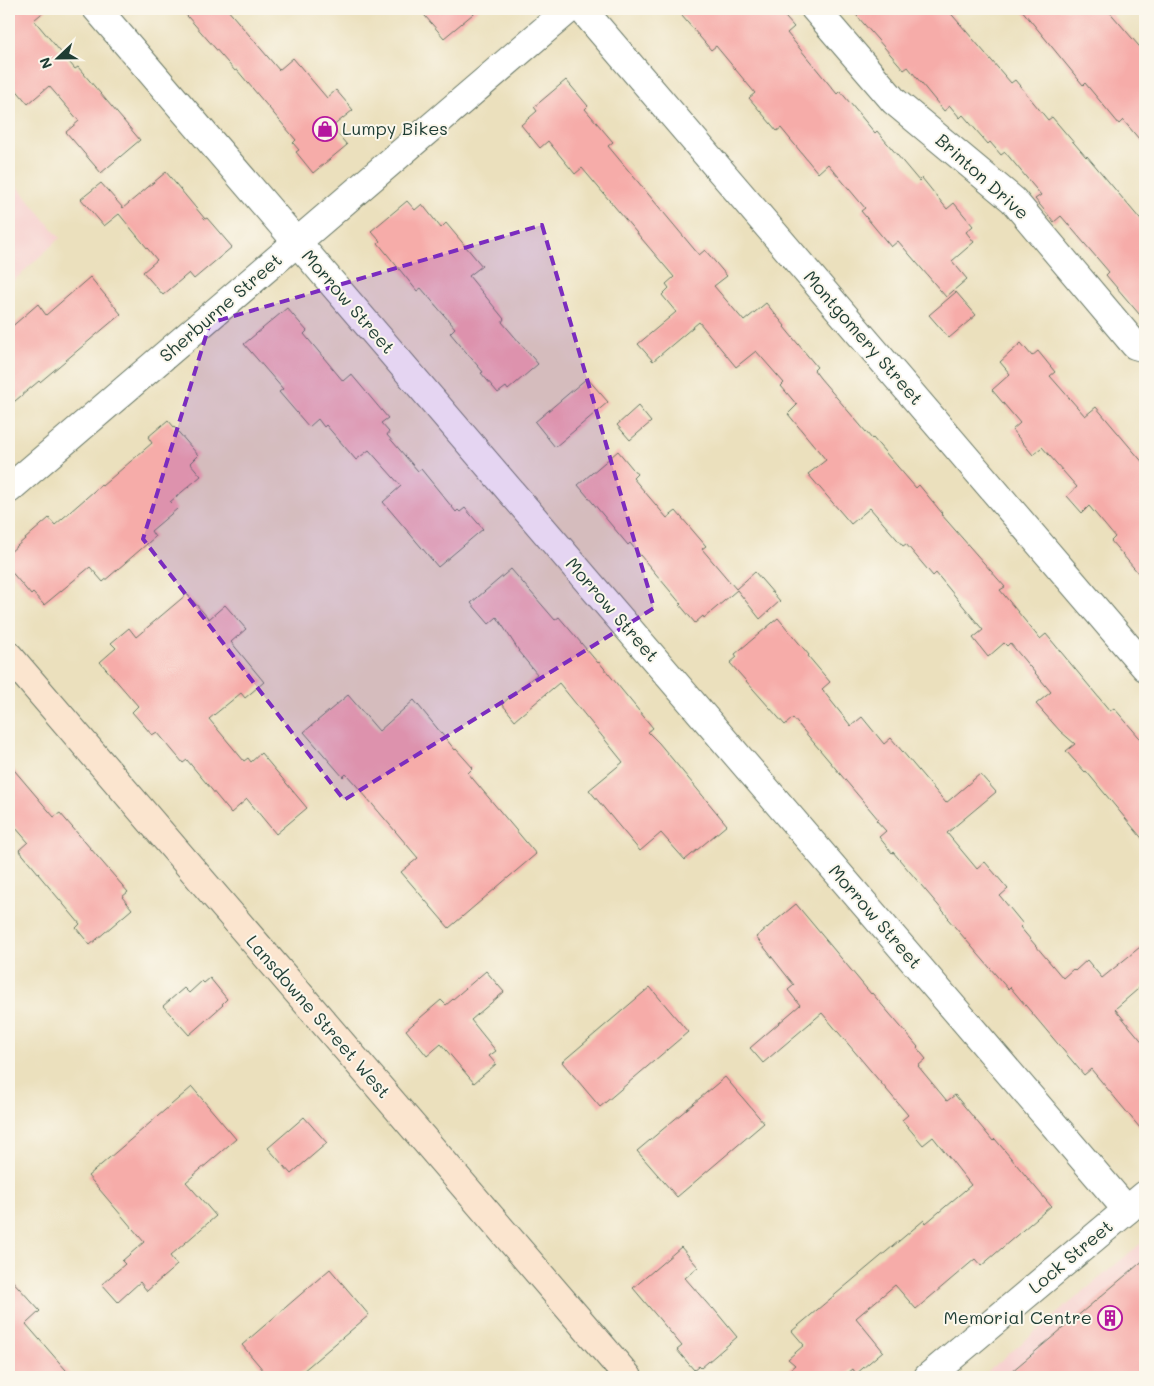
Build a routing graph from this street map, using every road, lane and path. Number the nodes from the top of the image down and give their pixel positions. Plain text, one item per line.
1 (97, 9) edge
2 (569, 9) edge
3 (582, 9) edge
4 (815, 9) edge
5 (297, 243) junction
6 (1145, 348) edge
7 (9, 489) edge
8 (9, 656) edge
9 (1145, 667) edge
10 (1136, 1203) edge
11 (628, 1377) edge
12 (928, 1377) edge

1 - 5 street, Morrow Street
2 - 5 street, Sherburne Street
3 - 9 street, Montgomery Street
4 - 6 street, Brinton Drive
5 - 7 street, Sherburne Street
5 - 10 street, Morrow Street
8 - 11 main road, Lansdowne Street West
10 - 12 street, Lock Street

